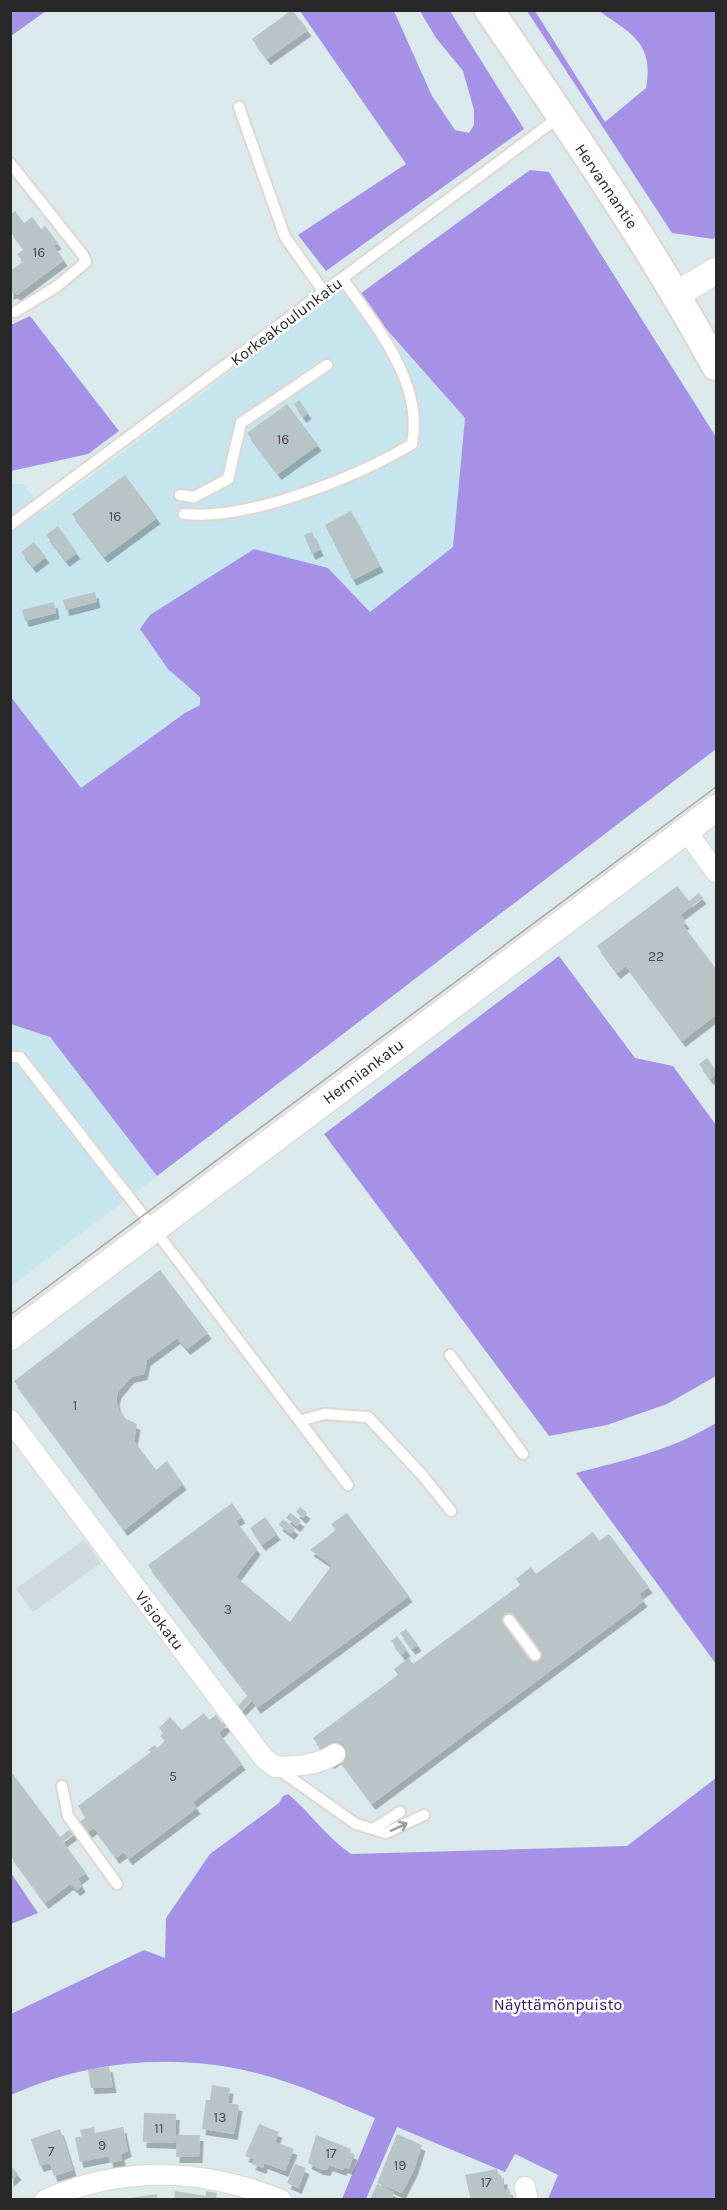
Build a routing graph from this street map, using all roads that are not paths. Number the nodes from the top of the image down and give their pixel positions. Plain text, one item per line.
1 (489, 10) edge
2 (239, 107) dead end
3 (561, 116) junction
4 (10, 163) edge
5 (717, 271) edge
6 (342, 278) junction
7 (324, 291) junction
8 (677, 294) junction
9 (15, 312) dead end
10 (327, 365) dead end
11 (717, 366) edge
12 (180, 495) dead end
13 (184, 514) dead end
14 (10, 525) edge
15 (717, 808) edge
16 (686, 831) junction
17 (717, 872) edge
18 (10, 1057) edge
19 (153, 1228) junction
20 (10, 1337) edge
21 (450, 1355) dead end
22 (10, 1420) edge
23 (299, 1421) junction
24 (523, 1454) dead end
25 (348, 1485) dead end
26 (451, 1511) dead end
27 (509, 1620) dead end
28 (535, 1655) dead end
29 (335, 1754) dead end
30 (275, 1767) junction
31 (62, 1786) dead end
32 (400, 1812) dead end
33 (424, 1815) dead end
34 (373, 1829) junction
35 (117, 1884) dead end
36 (45, 2199) edge
37 (280, 2199) edge

1 - 3 main road, Hervannantie
2 - 7 lane
3 - 6 lane, Korkeakoulunkatu
3 - 8 main road, Hervannantie
4 - 9 lane
5 - 8 street
6 - 7 lane, Korkeakoulunkatu
6 - 13 lane
7 - 14 lane, Korkeakoulunkatu
8 - 11 main road, Hervannantie
10 - 12 lane
15 - 16 street, Hermiankatu
16 - 17 street
16 - 19 street, Hermiankatu
18 - 19 lane
19 - 20 street, Hermiankatu
19 - 23 lane
21 - 24 lane
22 - 30 street, Visiokatu
23 - 25 lane
23 - 26 lane
27 - 28 lane
29 - 30 street
30 - 34 lane
31 - 35 lane
32 - 34 lane
34 -> 33 lane
36 - 37 street

